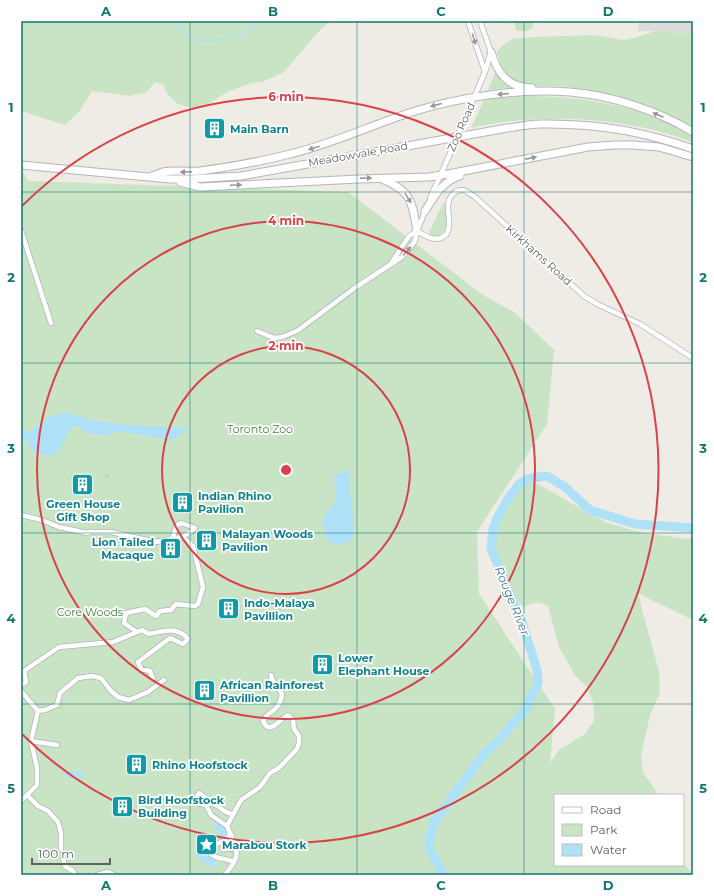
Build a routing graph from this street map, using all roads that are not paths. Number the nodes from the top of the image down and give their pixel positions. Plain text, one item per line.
1 (468, 21) edge
2 (480, 21) edge
3 (491, 52) junction
4 (485, 72) junction
5 (570, 92) junction
6 (474, 97) junction
7 (693, 132) edge
8 (693, 149) edge
9 (693, 157) edge
10 (21, 165) edge
11 (493, 166) junction
12 (440, 176) junction
13 (149, 177) junction
14 (380, 178) junction
15 (170, 179) junction
16 (425, 211) junction
17 (21, 230) edge
18 (417, 231) junction
19 (51, 323) dead end
20 (257, 331) dead end
21 (693, 358) edge
22 (21, 515) edge
23 (189, 533) junction
24 (182, 537) junction
25 (172, 539) junction
26 (193, 546) junction
27 (137, 632) junction
28 (22, 672) edge
29 (271, 674) dead end
30 (153, 678) dead end
31 (164, 680) dead end
32 (21, 685) edge
33 (21, 691) edge
34 (38, 711) junction
35 (31, 741) junction
36 (57, 745) dead end
37 (27, 795) junction
38 (21, 801) edge
39 (233, 814) junction
40 (227, 826) junction
41 (230, 835) junction
42 (237, 848) junction
43 (225, 849) dead end
44 (61, 850) dead end
45 (64, 858) dead end
46 (234, 862) junction
47 (76, 875) edge
48 (97, 875) edge
49 (114, 875) edge
50 (225, 875) edge

1 -> 4 street
2 - 3 street
3 - 4 street, Zoo Road
3 - 5 main road
4 - 6 street, Zoo Road
5 -> 6 main road
7 -> 5 main road
6 - 12 street, Zoo Road, bridge
6 -> 13 main road
8 - 15 main road, Meadowvale Road
11 -> 9 main road
10 - 13 main road, Meadowvale Road
11 - 12 main road
11 - 16 main road
12 - 14 main road
12 - 16 street, Zoo Road
13 - 15 main road, Meadowvale Road
15 -> 14 main road
14 -> 18 main road
16 - 18 street, Zoo Road
17 - 19 street
18 - 20 street, Zoo Road
18 - 21 street, Kirkhams Road
22 - 25 street
23 - 24 street
23 - 25 street
23 - 26 street
24 - 25 street
24 - 26 street
26 - 27 street
27 - 28 street
27 - 30 street
28 - 32 street
29 - 39 street
31 - 34 street
33 - 34 street
34 - 35 street
35 - 36 street
35 - 37 street
37 - 38 street
37 - 44 street
39 - 40 street
39 - 40 street
40 - 41 street
41 - 42 street
41 - 46 street
42 - 43 street
42 - 46 street
45 - 47 street
46 - 50 street
48 - 49 street

